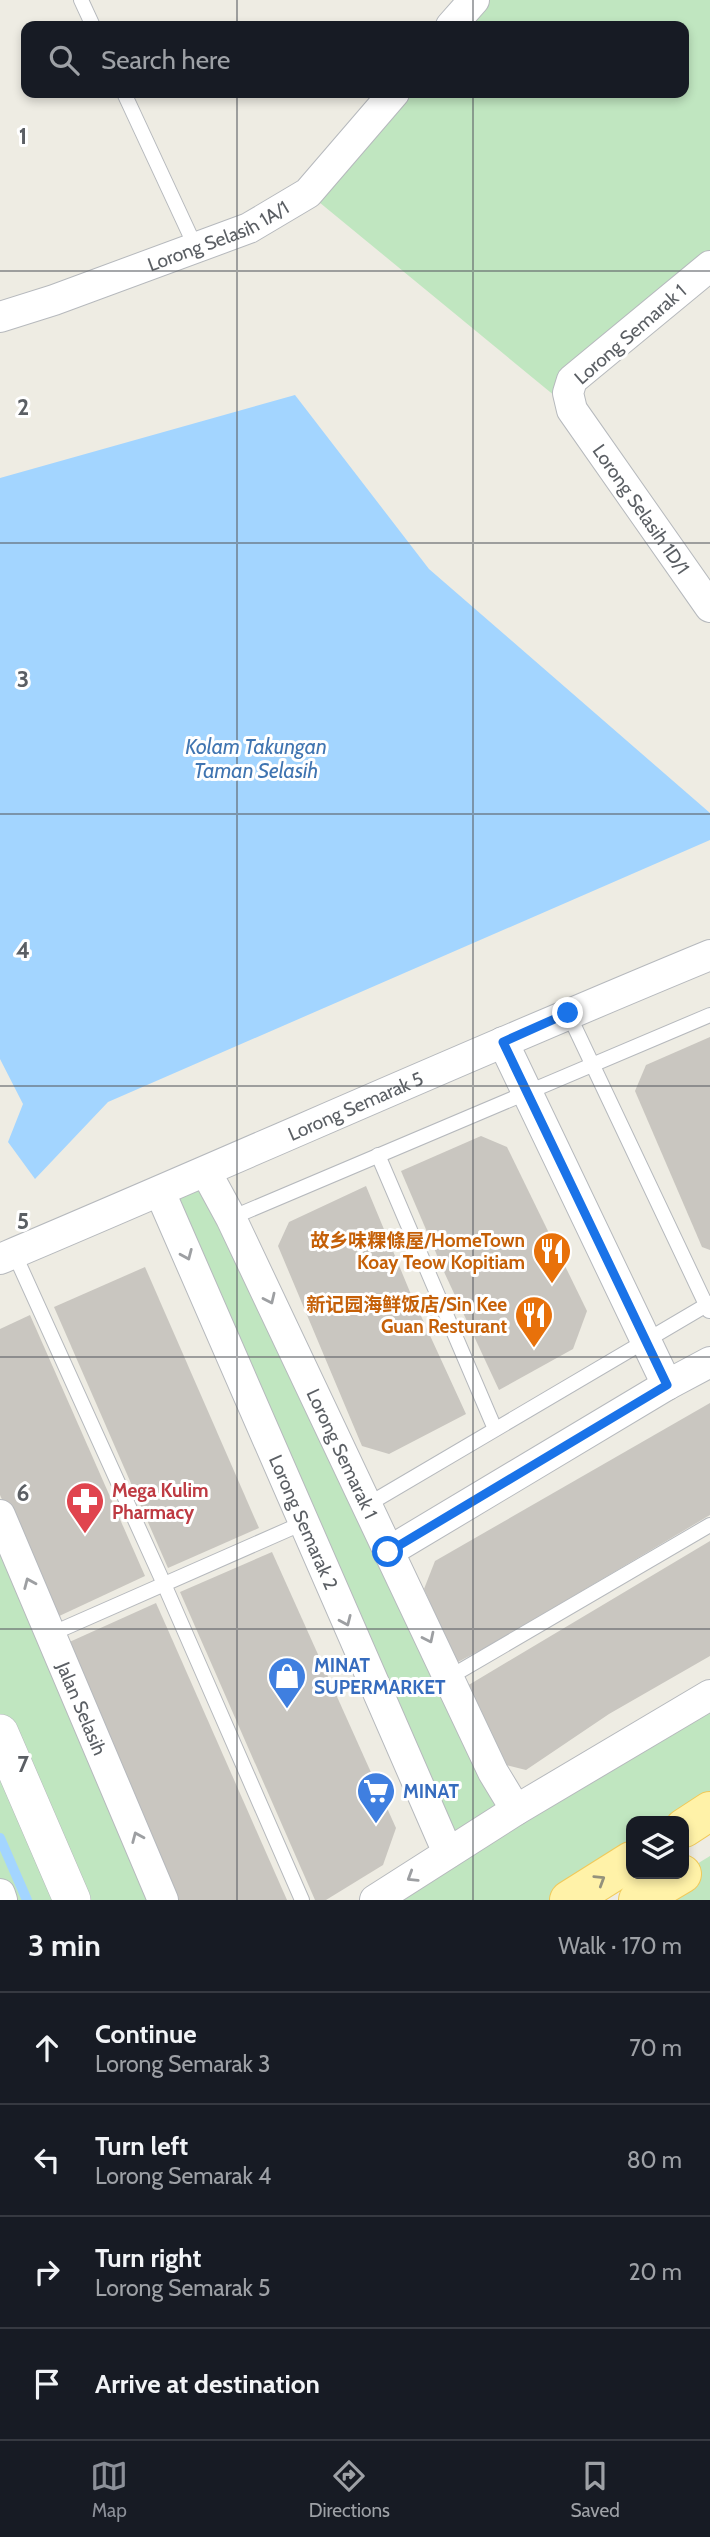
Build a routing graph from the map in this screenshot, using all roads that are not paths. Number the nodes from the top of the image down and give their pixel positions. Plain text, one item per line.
1 (81, 0) edge
2 (474, 0) edge
3 (91, 21) edge
4 (455, 21) edge
5 (126, 98) edge
6 (390, 98) edge
7 (196, 248) junction
8 (710, 266) edge
9 (0, 317) edge
10 (572, 410) joint
11 (710, 607) edge
12 (710, 954) edge
13 (568, 1013) junction
14 (710, 1016) edge
15 (503, 1042) junction
16 (591, 1066) junction
17 (527, 1093) junction
18 (378, 1155) junction
19 (206, 1172) junction
20 (160, 1192) junction
21 (231, 1217) junction
22 (7, 1256) edge
23 (709, 1307) edge
24 (645, 1341) junction
25 (710, 1362) edge
26 (667, 1385) junction
27 (495, 1429) junction
28 (367, 1505) junction
29 (0, 1515) edge
30 (303, 1523) junction
31 (710, 1525) edge
32 (388, 1552) junction
33 (164, 1584) junction
34 (51, 1634) junction
35 (449, 1678) junction
36 (710, 1695) edge
37 (0, 1733) edge
38 (516, 1810) junction
39 (710, 1811) edge
40 (689, 1825) edge
41 (449, 1853) junction
42 (710, 1856) edge
43 (626, 1864) edge
44 (689, 1869) edge
45 (673, 1879) edge
46 (0, 1894) edge
47 (2, 1900) edge
48 (72, 1900) edge
49 (163, 1900) edge
50 (302, 1900) edge
51 (375, 1900) edge
52 (569, 1900) edge
53 (638, 1900) edge

1 - 3 lane
2 - 4 street
5 - 7 lane
6 - 7 street, Lorong Selasih 1A/1
7 - 9 street, Lorong Selasih 1A/1
8 - 10 street, Lorong Semarak 1
10 - 11 street, Lorong Selasih 1D/1
12 - 13 street, Lorong Semarak 5
13 - 15 street, Lorong Semarak 5
13 - 16 lane
14 - 16 lane
15 - 17 street
15 - 19 street, Lorong Semarak 5
16 - 17 lane
16 - 23 lane
17 - 18 lane
17 - 24 street
18 - 21 lane
18 - 27 lane
19 - 20 street, Lorong Semarak 5
19 - 21 street, Lorong Semarak 1
20 - 22 street, Lorong Semarak 5
20 -> 30 street, Lorong Semarak 2
21 -> 28 street, Lorong Semarak 1
22 - 33 lane
23 - 24 lane
24 - 26 street
24 - 27 lane
25 - 26 street
26 - 32 street
27 - 28 lane
28 - 32 street, Lorong Semarak 1
34 -> 29 street, Jalan Selasih
30 - 33 lane
30 -> 41 street, Lorong Semarak 2
31 - 35 lane
32 -> 35 street, Lorong Semarak 1
33 - 34 lane
33 - 50 lane
49 -> 34 street, Jalan Selasih
35 - 38 street, Lorong Semarak 1
36 - 38 street
37 - 48 street
38 - 41 street
39 - 40 main road
41 -> 51 street
42 - 44 main road
52 -> 43 main road
45 - 53 main road
46 - 47 street

